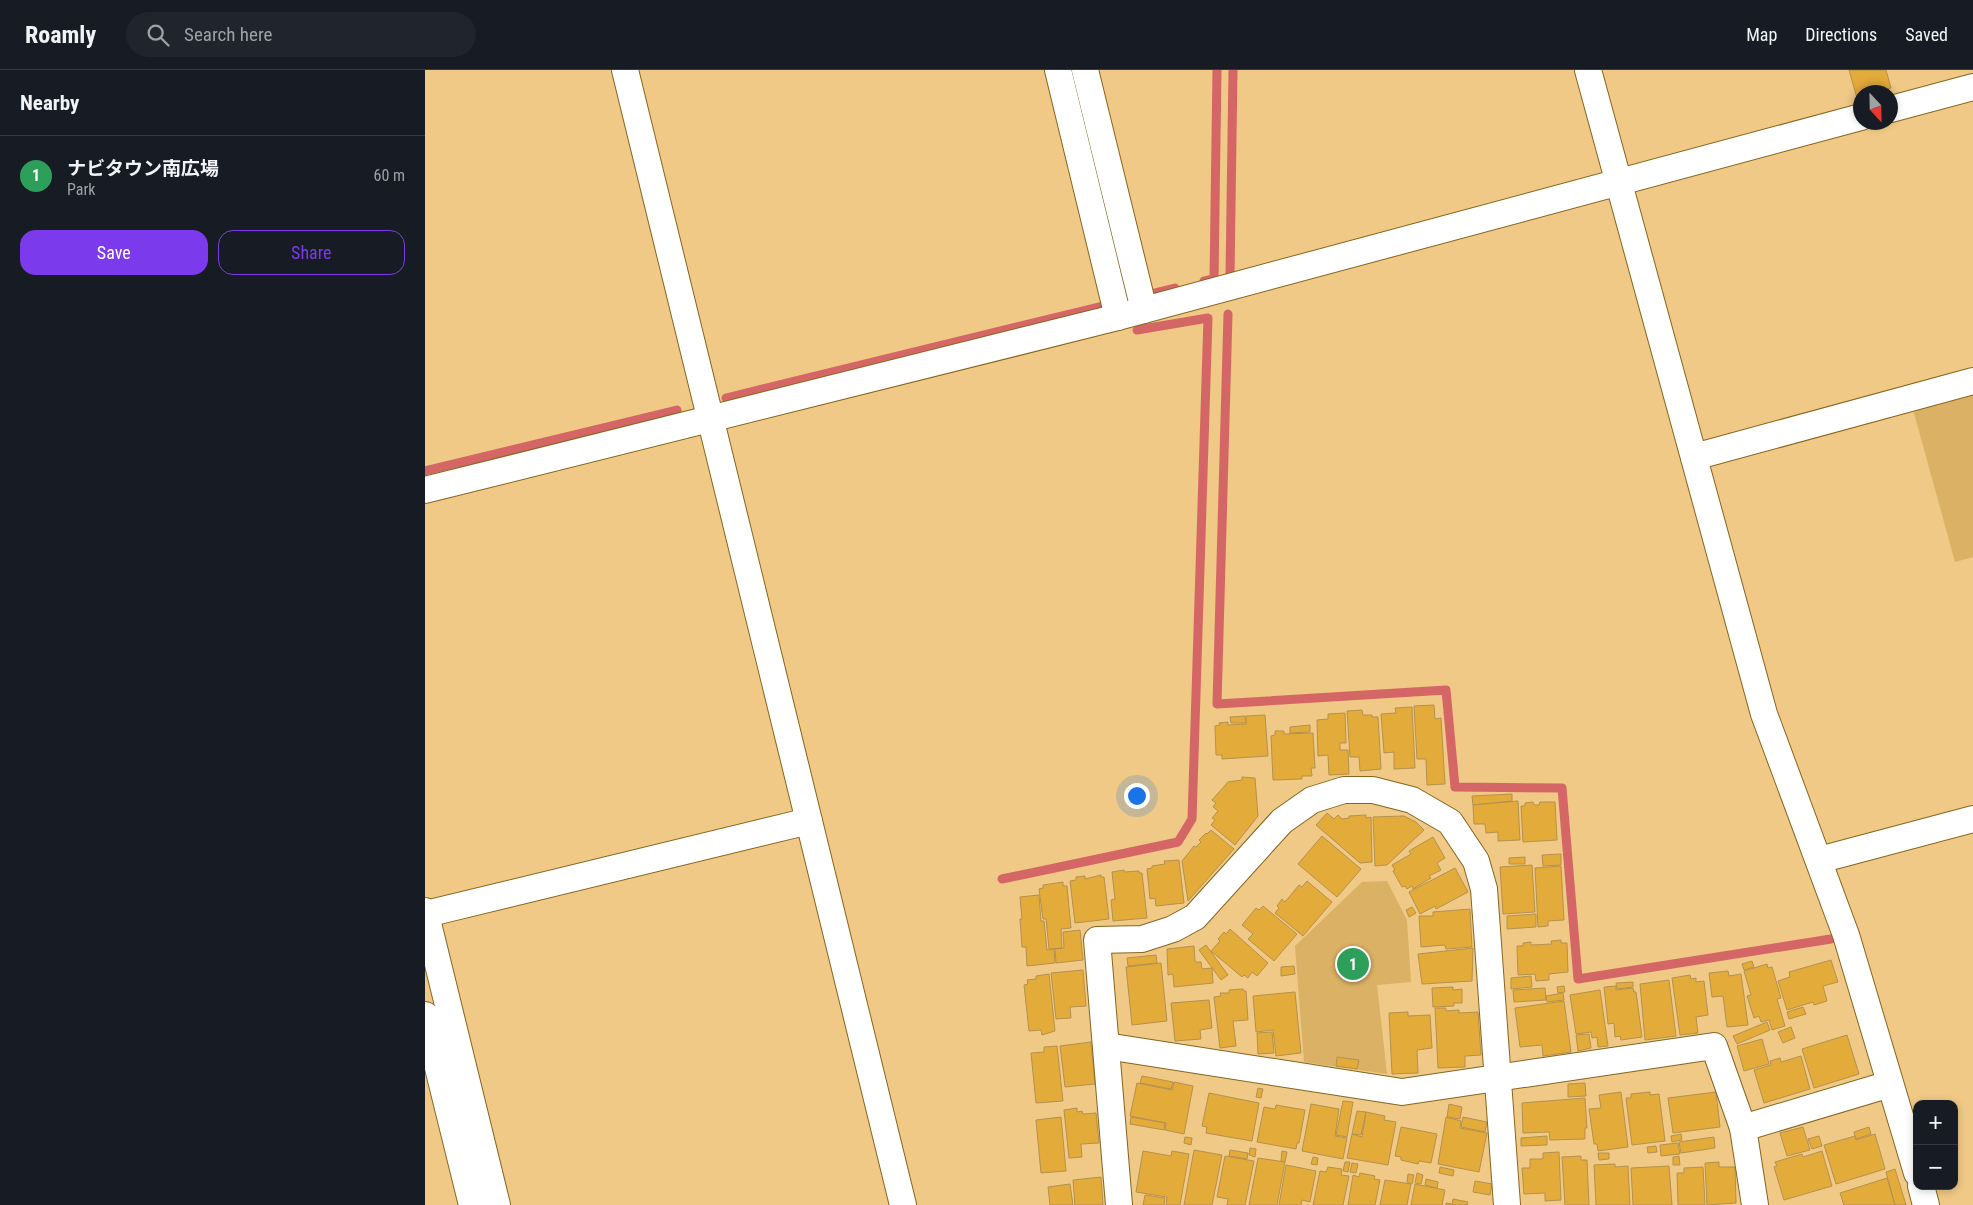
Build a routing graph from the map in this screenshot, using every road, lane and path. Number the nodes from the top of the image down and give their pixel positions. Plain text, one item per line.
1 (625, 70) edge
2 (1058, 70) edge
3 (1085, 70) edge
4 (1588, 70) edge
5 (1973, 87) edge
6 (1898, 107) edge
7 (1853, 119) edge
8 (1619, 182) junction
9 (1143, 310) junction
10 (1118, 317) junction
11 (1973, 380) edge
12 (710, 418) junction
13 (1694, 456) junction
14 (425, 490) edge
15 (1973, 818) edge
16 (809, 820) junction
17 (1819, 860) junction
18 (425, 912) edge
19 (425, 1015) edge
20 (1106, 1046) junction
21 (1498, 1077) junction
22 (1890, 1084) junction
23 (1743, 1128) junction
24 (1913, 1160) edge
25 (1922, 1190) edge
26 (472, 1205) edge
27 (497, 1205) edge
28 (903, 1205) edge
29 (1119, 1205) edge
30 (1507, 1205) edge
31 (1755, 1205) edge
32 (1926, 1205) edge

1 - 12 street
2 - 10 street
3 - 9 street
4 - 8 street
5 - 6 street
7 - 8 street
8 - 9 street
8 - 13 street
9 - 10 street
10 - 12 street
11 - 13 street
12 - 14 street
12 - 16 street
13 - 17 street
15 - 17 street
16 - 18 street
16 - 28 street
17 - 22 street
18 - 27 street
19 - 26 street
20 - 21 street
20 - 21 street
20 - 29 street
21 - 23 street
21 - 30 street
22 - 23 street
22 - 24 street
23 - 31 street
25 - 32 street

